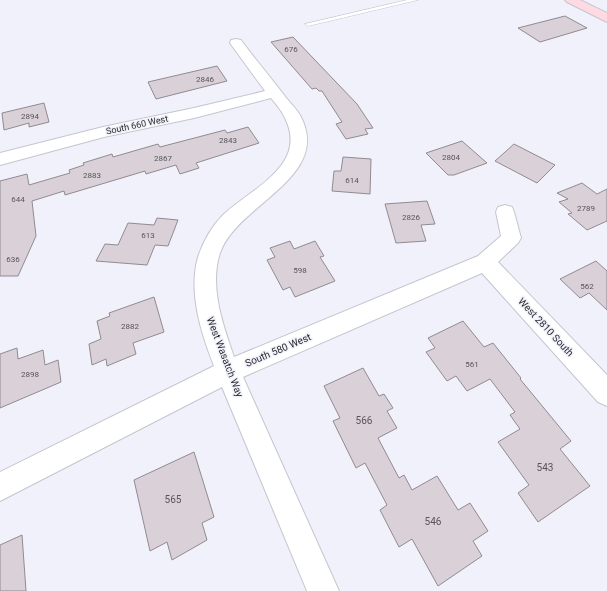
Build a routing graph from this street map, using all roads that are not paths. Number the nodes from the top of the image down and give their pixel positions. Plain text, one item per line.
1 (415, 0) edge
2 (571, 0) edge
3 (607, 18) edge
4 (308, 24) dead end
5 (236, 43) dead end
6 (275, 93) junction
7 (0, 159) edge
8 (504, 212) dead end
9 (485, 262) junction
10 (229, 371) junction
11 (607, 393) edge
12 (0, 487) edge
13 (323, 591) edge

1 - 4 lane
2 - 3 main road
5 - 6 street, West Wasatch Way
6 - 7 street, South 660 West
6 - 10 street, West Wasatch Way
8 - 9 street, South 580 West
9 - 10 street, South 580 West
9 - 11 street, West 2810 South
10 - 12 street, South 580 West
10 - 13 street, West Wasatch Way

